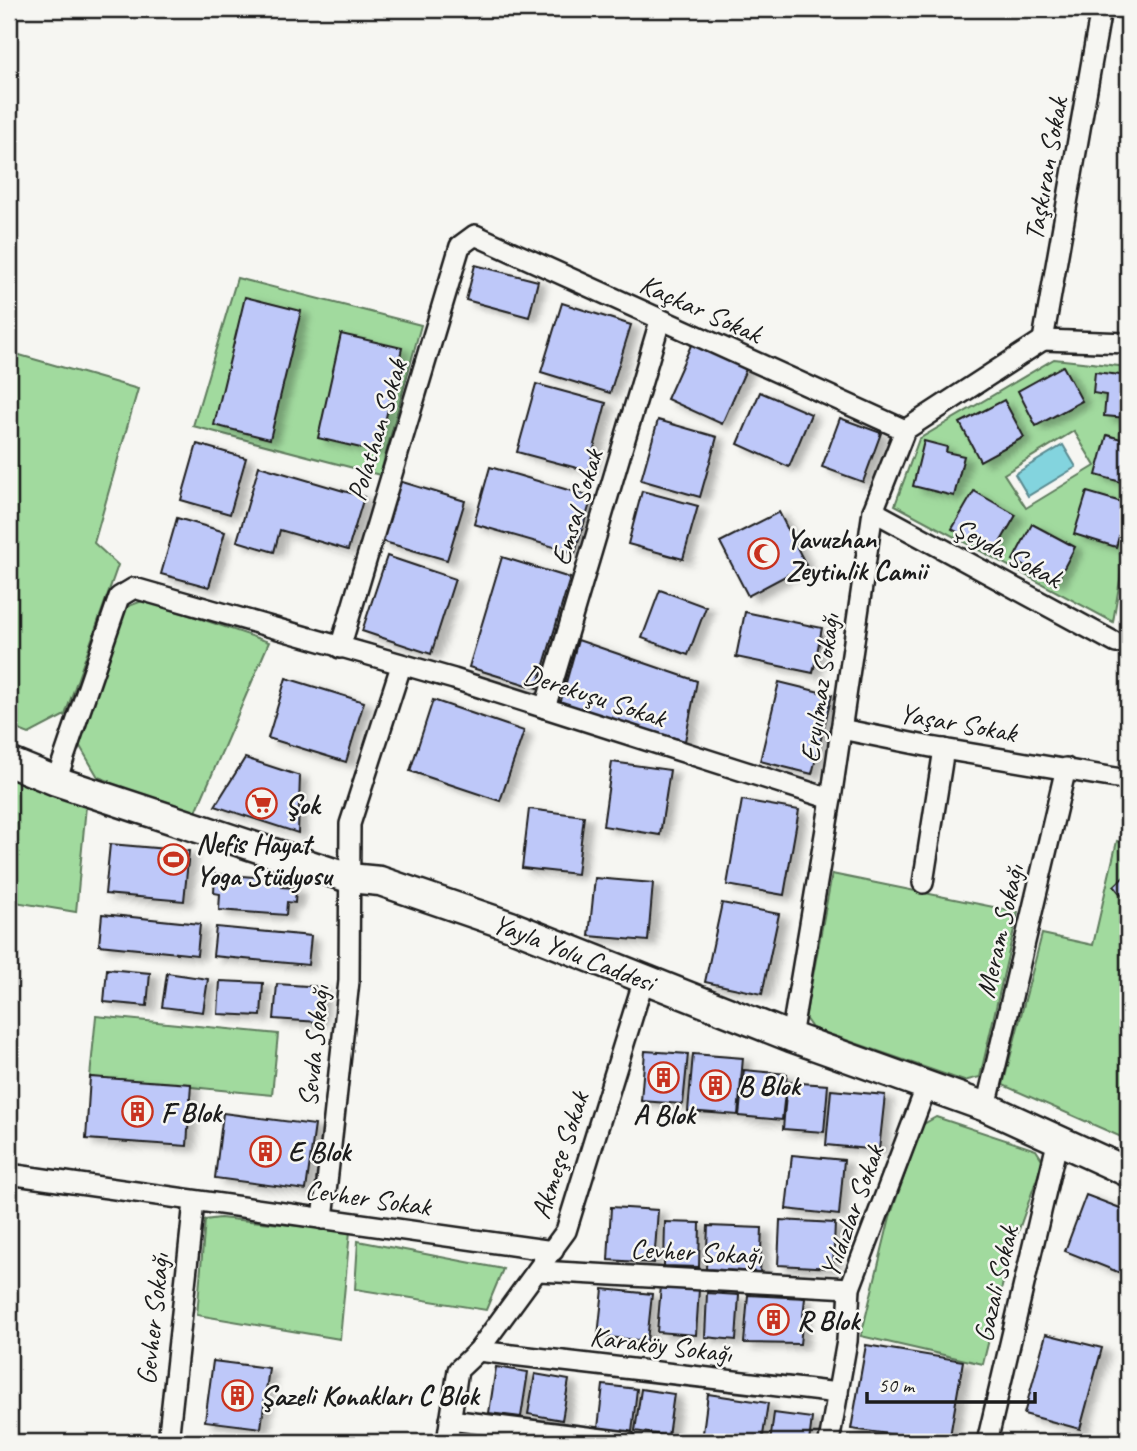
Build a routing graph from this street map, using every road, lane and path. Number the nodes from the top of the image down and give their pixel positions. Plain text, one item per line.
1 (1101, 9) edge
2 (475, 235) joint
3 (660, 321) junction
4 (1043, 340) junction
5 (1128, 343) edge
6 (905, 430) junction
7 (873, 511) junction
8 (1116, 643) dead end
9 (340, 649) junction
10 (401, 666) junction
11 (545, 708) junction
12 (841, 729) junction
13 (944, 749) junction
14 (9, 762) edge
15 (1066, 768) junction
16 (1128, 780) edge
17 (56, 781) junction
18 (831, 799) junction
19 (349, 878) junction
20 (923, 883) dead end
21 (643, 979) junction
22 (792, 1037) junction
23 (927, 1085) junction
24 (986, 1107) junction
25 (1058, 1139) junction
26 (1128, 1172) edge
27 (9, 1174) edge
28 (194, 1202) junction
29 (323, 1219) junction
30 (553, 1251) junction
31 (539, 1271) junction
32 (849, 1288) junction
33 (478, 1351) junction
34 (838, 1393) junction
35 (450, 1420) junction
36 (168, 1442) edge
37 (446, 1442) edge
38 (627, 1442) edge
39 (829, 1442) edge
40 (987, 1442) edge

1 - 4 street, Taşkıran Sokak
2 - 3 street, Kaçkar Sokak
2 - 9 street, Polathan Sokak
3 - 6 street, Kaçkar Sokak
3 - 11 street, Emsal Sokak
4 - 5 street
4 - 6 street
6 - 7 street, Eryılmaz Sokağı
7 - 8 street, Şeyda Sokak
7 - 12 street, Eryılmaz Sokağı
9 - 10 street, Derekuşu Sokak
9 - 17 street, Derekuşu Sokak
10 - 11 street, Derekuşu Sokak
10 - 19 street, Sevda Sokağı
11 - 18 street, Derekuşu Sokak
12 - 13 street, Yaşar Sokak
12 - 18 street, Eryılmaz Sokağı
13 - 15 street, Yaşar Sokak
13 - 20 street
14 - 17 street, Yayla Yolu Caddesi
15 - 16 street, Yaşar Sokak
15 - 24 street, Meram Sokağı
17 - 19 street, Yayla Yolu Caddesi
18 - 22 street, Eryılmaz Sokağı
19 - 21 street, Yayla Yolu Caddesi
19 - 29 street, Sevda Sokağı
21 - 22 street, Yayla Yolu Caddesi
21 - 30 street, Akmeşe Sokak
22 - 23 street, Yayla Yolu Caddesi
23 - 24 street, Yayla Yolu Caddesi
23 - 32 street, Yıldızlar Sokak
24 - 25 street, Yayla Yolu Caddesi
25 - 26 street, Yayla Yolu Caddesi
25 - 40 street, Gazali Sokak
27 - 28 street, Cevher Sokak
28 - 29 street, Cevher Sokak
28 - 36 street, Gevher Sokağı
29 - 30 street, Cevher Sokak
30 - 31 street, Akmeşe Sokak
31 - 32 street, Cevher Sokağı
31 - 33 street, Akmeşe Sokak
32 - 34 street, Yıldızlar Sokak
33 - 34 street, Karaköy Sokağı
33 - 35 street, Akmeşe Sokak
34 - 39 street, Yıldızlar Sokak
35 - 37 street, Akmeşe Sokak
35 - 38 street

